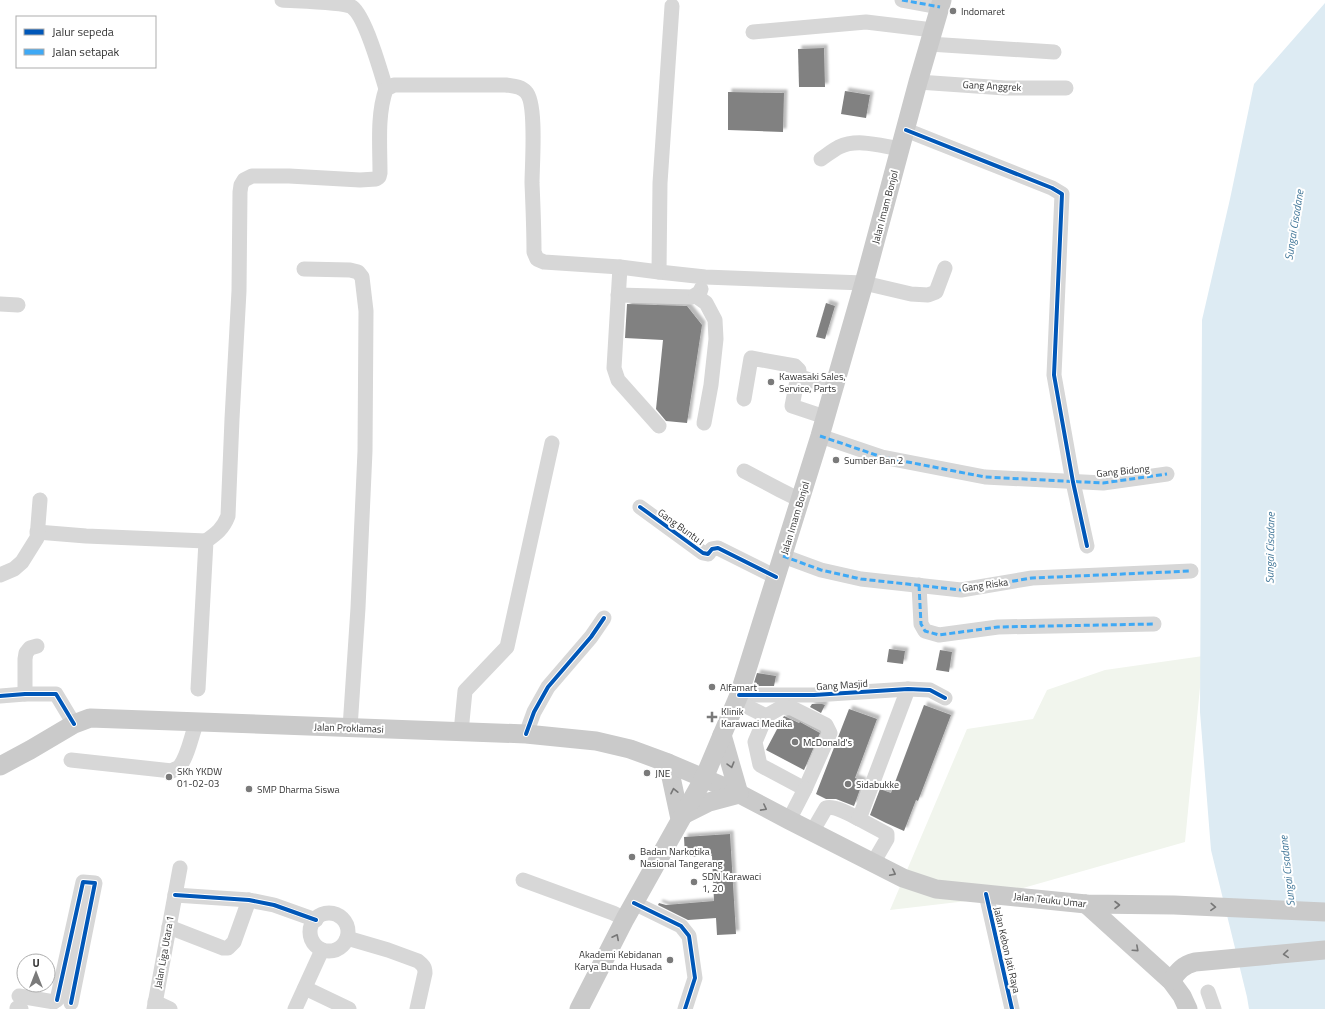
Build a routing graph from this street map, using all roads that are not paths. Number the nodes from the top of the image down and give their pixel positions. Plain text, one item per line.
1 (282, 0) edge
2 (902, 0) edge
3 (941, 3) edge
4 (672, 6) dead end
5 (753, 32) dead end
6 (931, 37) junction
7 (1054, 52) dead end
8 (918, 82) junction
9 (1066, 88) dead end
10 (386, 89) junction
11 (906, 130) junction
12 (901, 149) junction
13 (821, 159) dead end
14 (620, 267) junction
15 (945, 268) dead end
16 (304, 269) dead end
17 (659, 272) junction
18 (705, 276) junction
19 (864, 283) junction
20 (618, 296) junction
21 (696, 296) junction
22 (0, 304) edge
23 (18, 305) dead end
24 (798, 376) junction
25 (834, 388) junction
26 (744, 399) dead end
27 (826, 417) junction
28 (704, 423) dead end
29 (659, 426) dead end
30 (820, 436) junction
31 (552, 443) dead end
32 (744, 471) dead end
33 (1167, 474) dead end
34 (1073, 482) junction
35 (40, 500) dead end
36 (800, 500) junction
37 (640, 507) dead end
38 (37, 532) junction
39 (206, 541) junction
40 (1087, 546) dead end
41 (783, 556) junction
42 (1191, 571) dead end
43 (0, 575) edge
44 (776, 576) junction
45 (919, 585) junction
46 (604, 618) dead end
47 (1154, 624) dead end
48 (36, 646) dead end
49 (198, 689) dead end
50 (908, 689) junction
51 (24, 694) junction
52 (0, 696) edge
53 (737, 698) junction
54 (945, 698) dead end
55 (766, 716) junction
56 (196, 722) junction
57 (74, 724) junction
58 (350, 728) junction
59 (461, 732) junction
60 (526, 734) junction
61 (722, 735) junction
62 (71, 760) dead end
63 (668, 763) junction
64 (0, 766) edge
65 (704, 778) junction
66 (805, 790) junction
67 (739, 794) junction
68 (682, 817) junction
69 (859, 819) junction
70 (788, 820) junction
71 (812, 832) junction
72 (873, 863) junction
73 (180, 868) dead end
74 (523, 880) dead end
75 (986, 894) junction
76 (175, 895) junction
77 (249, 900) junction
78 (634, 903) junction
79 (1086, 904) junction
80 (1325, 912) edge
81 (625, 919) junction
82 (316, 920) junction
83 (169, 927) junction
84 (347, 938) junction
85 (322, 950) junction
86 (1325, 950) edge
87 (1171, 981) junction
88 (305, 988) junction
89 (1208, 992) dead end
90 (19, 1004) edge
91 (61, 1005) edge
92 (155, 1006) edge
93 (170, 1009) edge
94 (295, 1009) edge
95 (349, 1009) edge
96 (417, 1009) edge
97 (579, 1009) edge
98 (685, 1009) edge
99 (1009, 1009) edge
100 (1188, 1009) edge
101 (1214, 1009) edge

1 - 10 street
2 - 3 street
3 - 6 main road, Jalan Imam Bonjol
4 - 17 street
5 - 6 street
6 - 7 street
6 - 8 main road, Jalan Imam Bonjol
8 - 9 street, Gang Anggrek
8 - 11 main road, Jalan Imam Bonjol
10 - 14 street
10 - 39 street
11 - 12 main road, Jalan Imam Bonjol
11 - 34 street
12 - 13 street
12 - 19 main road, Jalan Imam Bonjol
14 - 17 street
14 - 20 street
15 - 19 street
16 - 58 street
17 - 18 street
18 - 19 street
18 - 21 street
19 - 25 main road, Jalan Imam Bonjol
20 - 21 street
20 - 29 street
21 - 28 street
22 - 23 street
24 - 25 street
24 - 26 street
24 - 27 street
25 - 27 main road, Jalan Imam Bonjol
27 - 30 main road, Jalan Imam Bonjol
30 - 34 street, Gang Bidong
30 - 36 main road, Jalan Imam Bonjol
31 - 59 street
32 - 36 street
33 - 34 street, Gang Bidong
34 - 40 street
35 - 38 street
36 - 41 main road, Jalan Imam Bonjol
37 - 44 street, Gang Buntu I
38 - 39 street
38 - 43 street
39 - 49 street
41 - 44 main road, Jalan Imam Bonjol
41 - 45 street, Gang Riska
42 - 45 street, Gang Riska
44 - 53 main road, Jalan Imam Bonjol
45 - 47 street
46 - 60 street
48 - 51 street
50 - 53 street, Gang Masjid
50 - 54 street, Gang Masjid
50 - 69 street
51 - 52 street
51 - 57 street
53 - 55 street
53 - 61 main road, Jalan Imam Bonjol
55 - 66 street
55 - 66 street
56 - 57 main road, Jalan Proklamasi
56 - 58 main road, Jalan Proklamasi
56 - 62 street
57 - 64 main road, Jalan Proklamasi
58 - 59 main road, Jalan Proklamasi
59 - 60 main road, Jalan Proklamasi
60 - 63 main road, Jalan Proklamasi
61 - 65 main road, Jalan Imam Bonjol
61 -> 67 main road
63 - 65 main road, Jalan Proklamasi
68 -> 63 main road
65 - 67 main road, Jalan Teuku Umar
65 - 68 main road, Jalan Imam Bonjol
66 - 70 street
67 - 68 main road
67 -> 70 main road, Jalan Teuku Umar
68 - 78 main road, Jalan Imam Bonjol
69 - 71 street
69 - 72 street
70 - 71 main road, Jalan Teuku Umar
71 - 72 main road, Jalan Teuku Umar
72 -> 75 main road, Jalan Teuku Umar
73 - 76 street, Jalan Liga Utara 1
74 - 81 street
75 - 79 main road, Jalan Teuku Umar
75 - 99 street, Jalan Kebon Jati Raya
76 - 77 street
76 - 83 street, Jalan Liga Utara 1
77 - 82 street
77 - 83 street
78 - 81 main road, Jalan Imam Bonjol
78 - 98 street
79 -> 80 main road, Jalan Teuku Umar
79 -> 87 main road
97 -> 81 main road, Jalan Imam Bonjol
82 - 84 street
82 - 85 street
83 - 92 street, Jalan Liga Utara 1
84 - 85 street
84 - 96 street
85 - 88 street
86 -> 87 main road
87 - 100 main road
88 - 94 street
88 - 95 street
89 - 101 street
90 - 91 street
91 - 91 street
92 - 93 street

